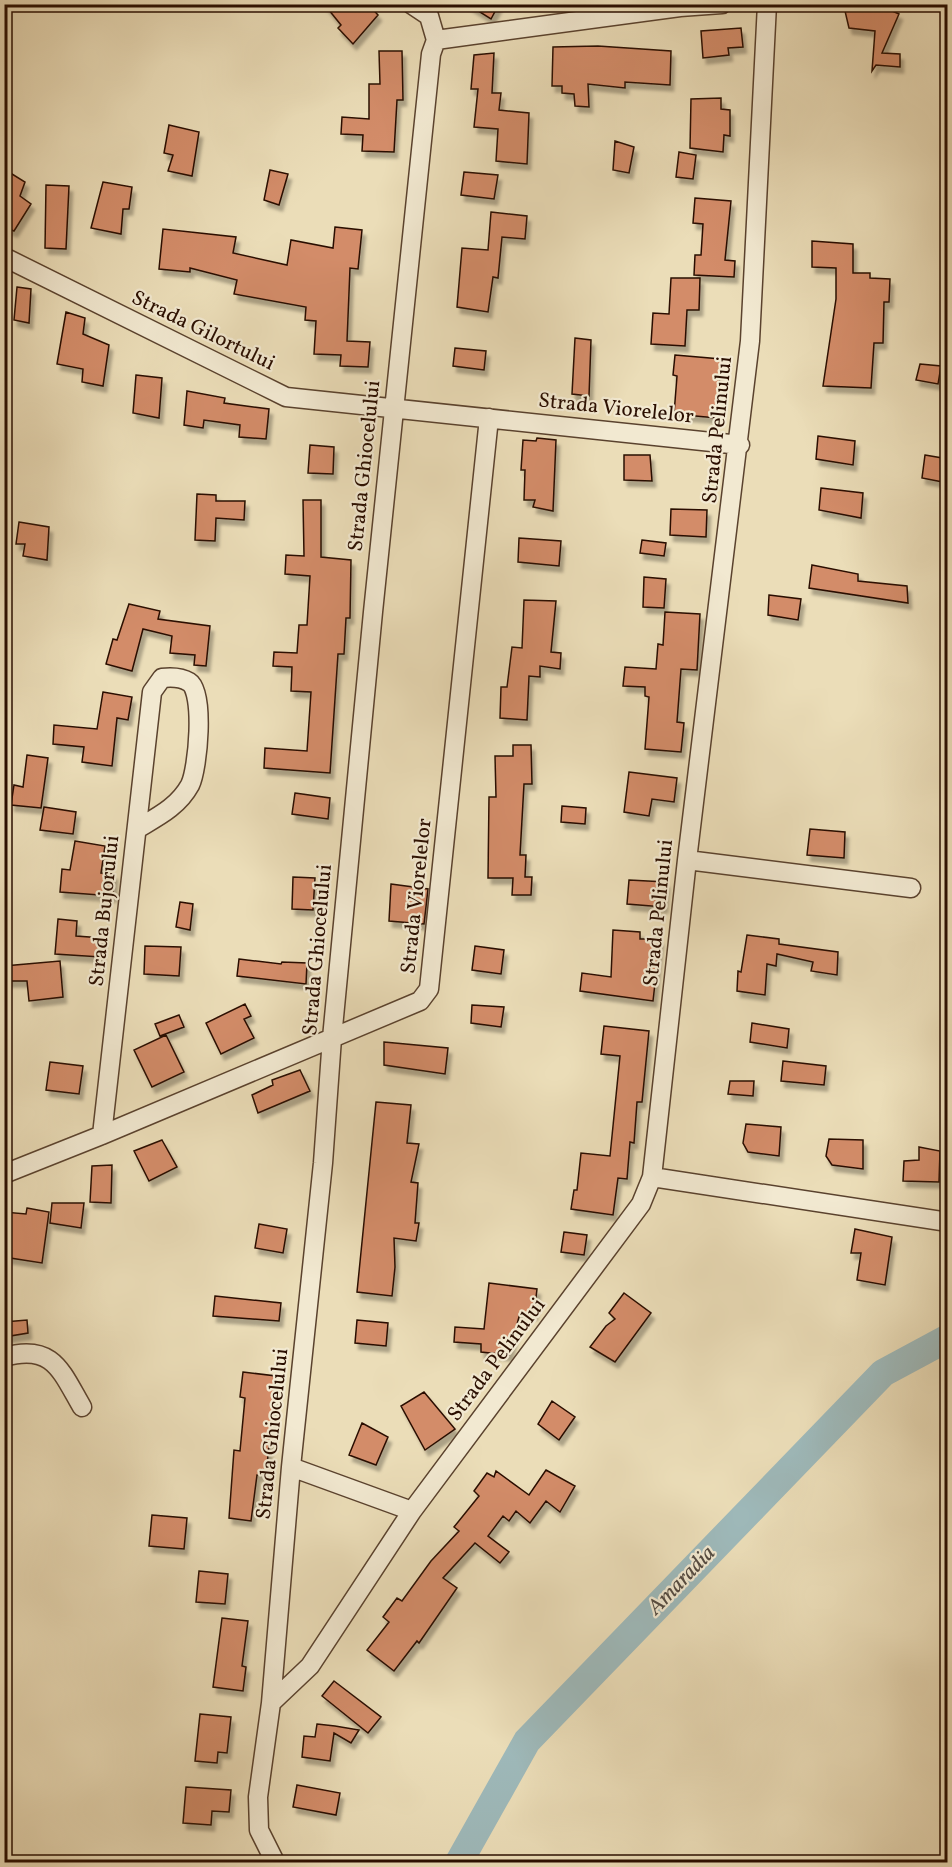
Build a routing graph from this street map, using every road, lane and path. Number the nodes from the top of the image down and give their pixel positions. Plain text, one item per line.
1 (411, 4) edge
2 (722, 4) edge
3 (767, 4) edge
4 (436, 40) junction
5 (4, 257) edge
6 (393, 406) junction
7 (489, 418) junction
8 (740, 445) junction
9 (137, 829) junction
10 (687, 860) junction
11 (911, 888) dead end
12 (332, 1038) junction
13 (102, 1135) junction
14 (4, 1174) edge
15 (652, 1177) junction
16 (948, 1222) edge
17 (4, 1357) edge
18 (82, 1407) dead end
19 (291, 1467) junction
20 (412, 1511) junction
21 (271, 1703) junction
22 (275, 1863) edge

1 - 4 street
2 - 4 street
3 - 8 street, Strada Pelinului
4 - 6 street, Strada Ghiocelului
5 - 6 street, Strada Gilortului
6 - 7 street, Strada Viorelelor
6 - 12 street, Strada Ghiocelului
7 - 8 street, Strada Viorelelor
7 - 12 street, Strada Viorelelor
8 - 10 street, Strada Pelinului
9 - 9 street, Strada Bujorului
9 - 13 street, Strada Bujorului
10 - 11 street
10 - 15 street, Strada Pelinului
12 - 13 street, Strada Viorelelor
12 - 19 street, Strada Ghiocelului
13 - 14 street, Strada Viorelelor
15 - 16 street
15 - 20 street, Strada Pelinului
17 - 18 street
19 - 20 street
19 - 21 street, Strada Ghiocelului
20 - 21 street, Strada Pelinului
21 - 22 street, Strada Ghiocelului

